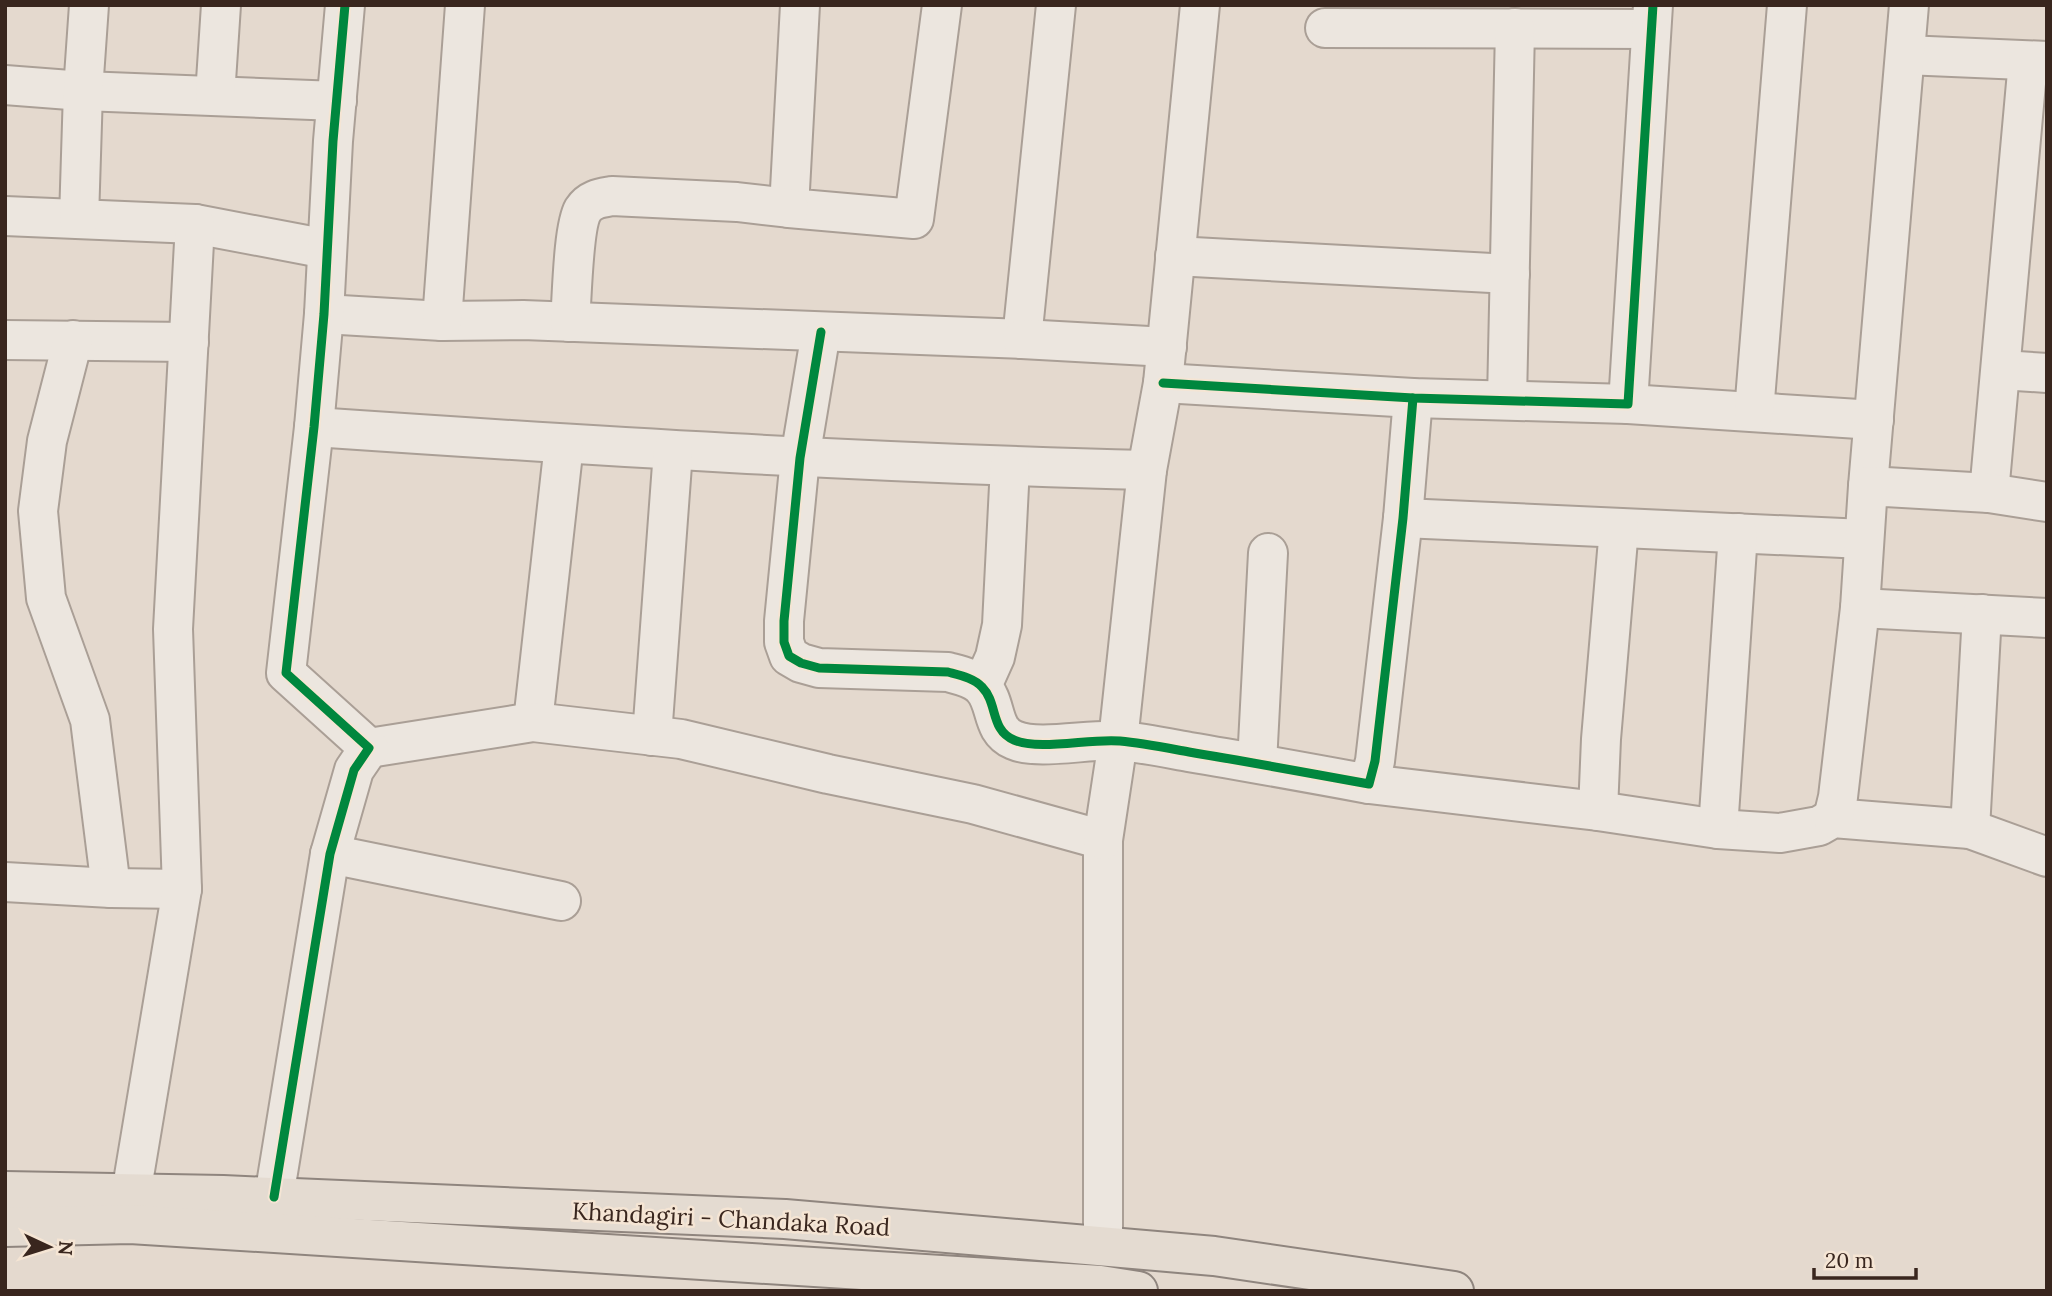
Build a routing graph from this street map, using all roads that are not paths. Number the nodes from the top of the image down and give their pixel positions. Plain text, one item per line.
1 (89, 5) edge
2 (221, 5) edge
3 (345, 5) edge
4 (464, 5) edge
5 (800, 5) edge
6 (942, 5) edge
7 (1056, 5) edge
8 (1200, 5) edge
9 (1787, 5) edge
10 (1909, 5) edge
11 (1651, 17) edge
12 (1325, 28) dead end
13 (1515, 28) junction
14 (1905, 55) junction
15 (2038, 61) edge
16 (5, 85) edge
17 (83, 92) junction
18 (215, 96) junction
19 (337, 101) junction
20 (789, 208) junction
21 (5, 216) edge
22 (79, 219) junction
23 (195, 224) junction
24 (327, 249) junction
25 (1175, 256) junction
26 (1510, 274) junction
27 (324, 314) junction
28 (442, 321) junction
29 (570, 322) junction
30 (821, 332) junction
31 (5, 340) edge
32 (73, 340) junction
33 (1021, 340) junction
34 (189, 342) junction
35 (1165, 365) junction
36 (2001, 370) junction
37 (2047, 373) edge
38 (1413, 398) junction
39 (1507, 400) junction
40 (1628, 404) junction
41 (1754, 412) junction
42 (1874, 420) junction
43 (314, 427) junction
44 (564, 444) junction
45 (673, 451) junction
46 (800, 458) junction
47 (1010, 466) junction
48 (1147, 470) junction
49 (1868, 486) junction
50 (1989, 494) junction
51 (2047, 502) edge
52 (1403, 518) junction
53 (1619, 527) junction
54 (1738, 533) junction
55 (1864, 539) junction
56 (1268, 553) dead end
57 (1860, 608) junction
58 (1982, 614) junction
59 (2047, 618) edge
60 (982, 686) junction
61 (533, 722) junction
62 (652, 736) junction
63 (1118, 741) junction
64 (369, 748) junction
65 (1256, 763) junction
66 (1369, 784) junction
67 (1598, 811) junction
68 (1833, 818) junction
69 (1718, 829) junction
70 (1970, 829) junction
71 (1103, 840) junction
72 (330, 854) junction
73 (2047, 857) edge
74 (5, 882) edge
75 (111, 888) junction
76 (182, 889) junction
77 (561, 901) dead end
78 (5, 1191) edge
79 (131, 1194) junction
80 (274, 1197) junction
81 (579, 1210) junction
82 (5, 1227) edge
83 (1102, 1246) junction
84 (576, 1251) junction
85 (1138, 1291) edge
86 (1454, 1291) edge

1 - 17 street
2 - 18 street
3 - 19 street
4 - 28 street
5 - 20 street
6 - 20 street
7 - 33 street
8 - 25 street
9 - 41 street
10 - 14 street
11 - 13 street
11 - 40 street
12 - 13 street
13 - 26 street
14 - 15 street
14 - 42 street
15 - 36 street
16 - 17 street
17 - 18 street
17 - 22 street
18 - 19 street
19 - 24 street
20 - 29 street
21 - 22 street
22 - 23 street
23 - 24 street
23 - 34 street
24 - 27 street
25 - 26 street
25 - 35 street
26 - 39 street
27 - 28 street
27 - 43 street
28 - 29 street
29 - 30 street
30 - 33 street
30 - 46 street
31 - 32 street
32 - 34 street
32 - 75 street
33 - 35 street
34 - 76 street
35 - 38 street
35 - 48 street
36 - 37 street
36 - 50 street
38 - 39 street
38 - 52 street
39 - 40 street
40 - 41 street
41 - 42 street
42 - 49 street
43 - 44 street
43 - 64 street
44 - 45 street
44 - 61 street
45 - 46 street
45 - 62 street
46 - 47 street
46 - 60 street
47 - 48 street
47 - 60 street
48 - 63 street
49 - 50 street
49 - 55 street
50 - 51 street
52 - 53 street
52 - 66 street
53 - 54 street
53 - 67 street
54 - 55 street
54 - 69 street
55 - 57 street
56 - 65 street
57 - 58 street
57 - 68 street
58 - 59 street
58 - 70 street
60 - 63 street
61 - 62 street
61 - 64 street
62 - 71 street
63 - 65 street
63 - 71 street
64 - 72 street
65 - 66 street
66 - 67 street
67 - 69 street
68 - 69 street
68 - 70 street
70 - 73 street
71 - 83 street
72 - 77 street
72 - 80 street
74 - 75 street
75 - 76 street
76 - 79 street
78 - 79 main road, Khandagiri - Chandaka Road
79 - 80 main road, Khandagiri - Chandaka Road
80 - 81 main road, Khandagiri - Chandaka Road
81 - 83 main road, Khandagiri - Chandaka Road
81 - 84 main road
82 - 84 main road, Khandagiri - Chandaka Road
83 - 86 main road, Khandagiri - Chandaka Road
84 - 85 main road, Khandagiri - Chandaka Road

